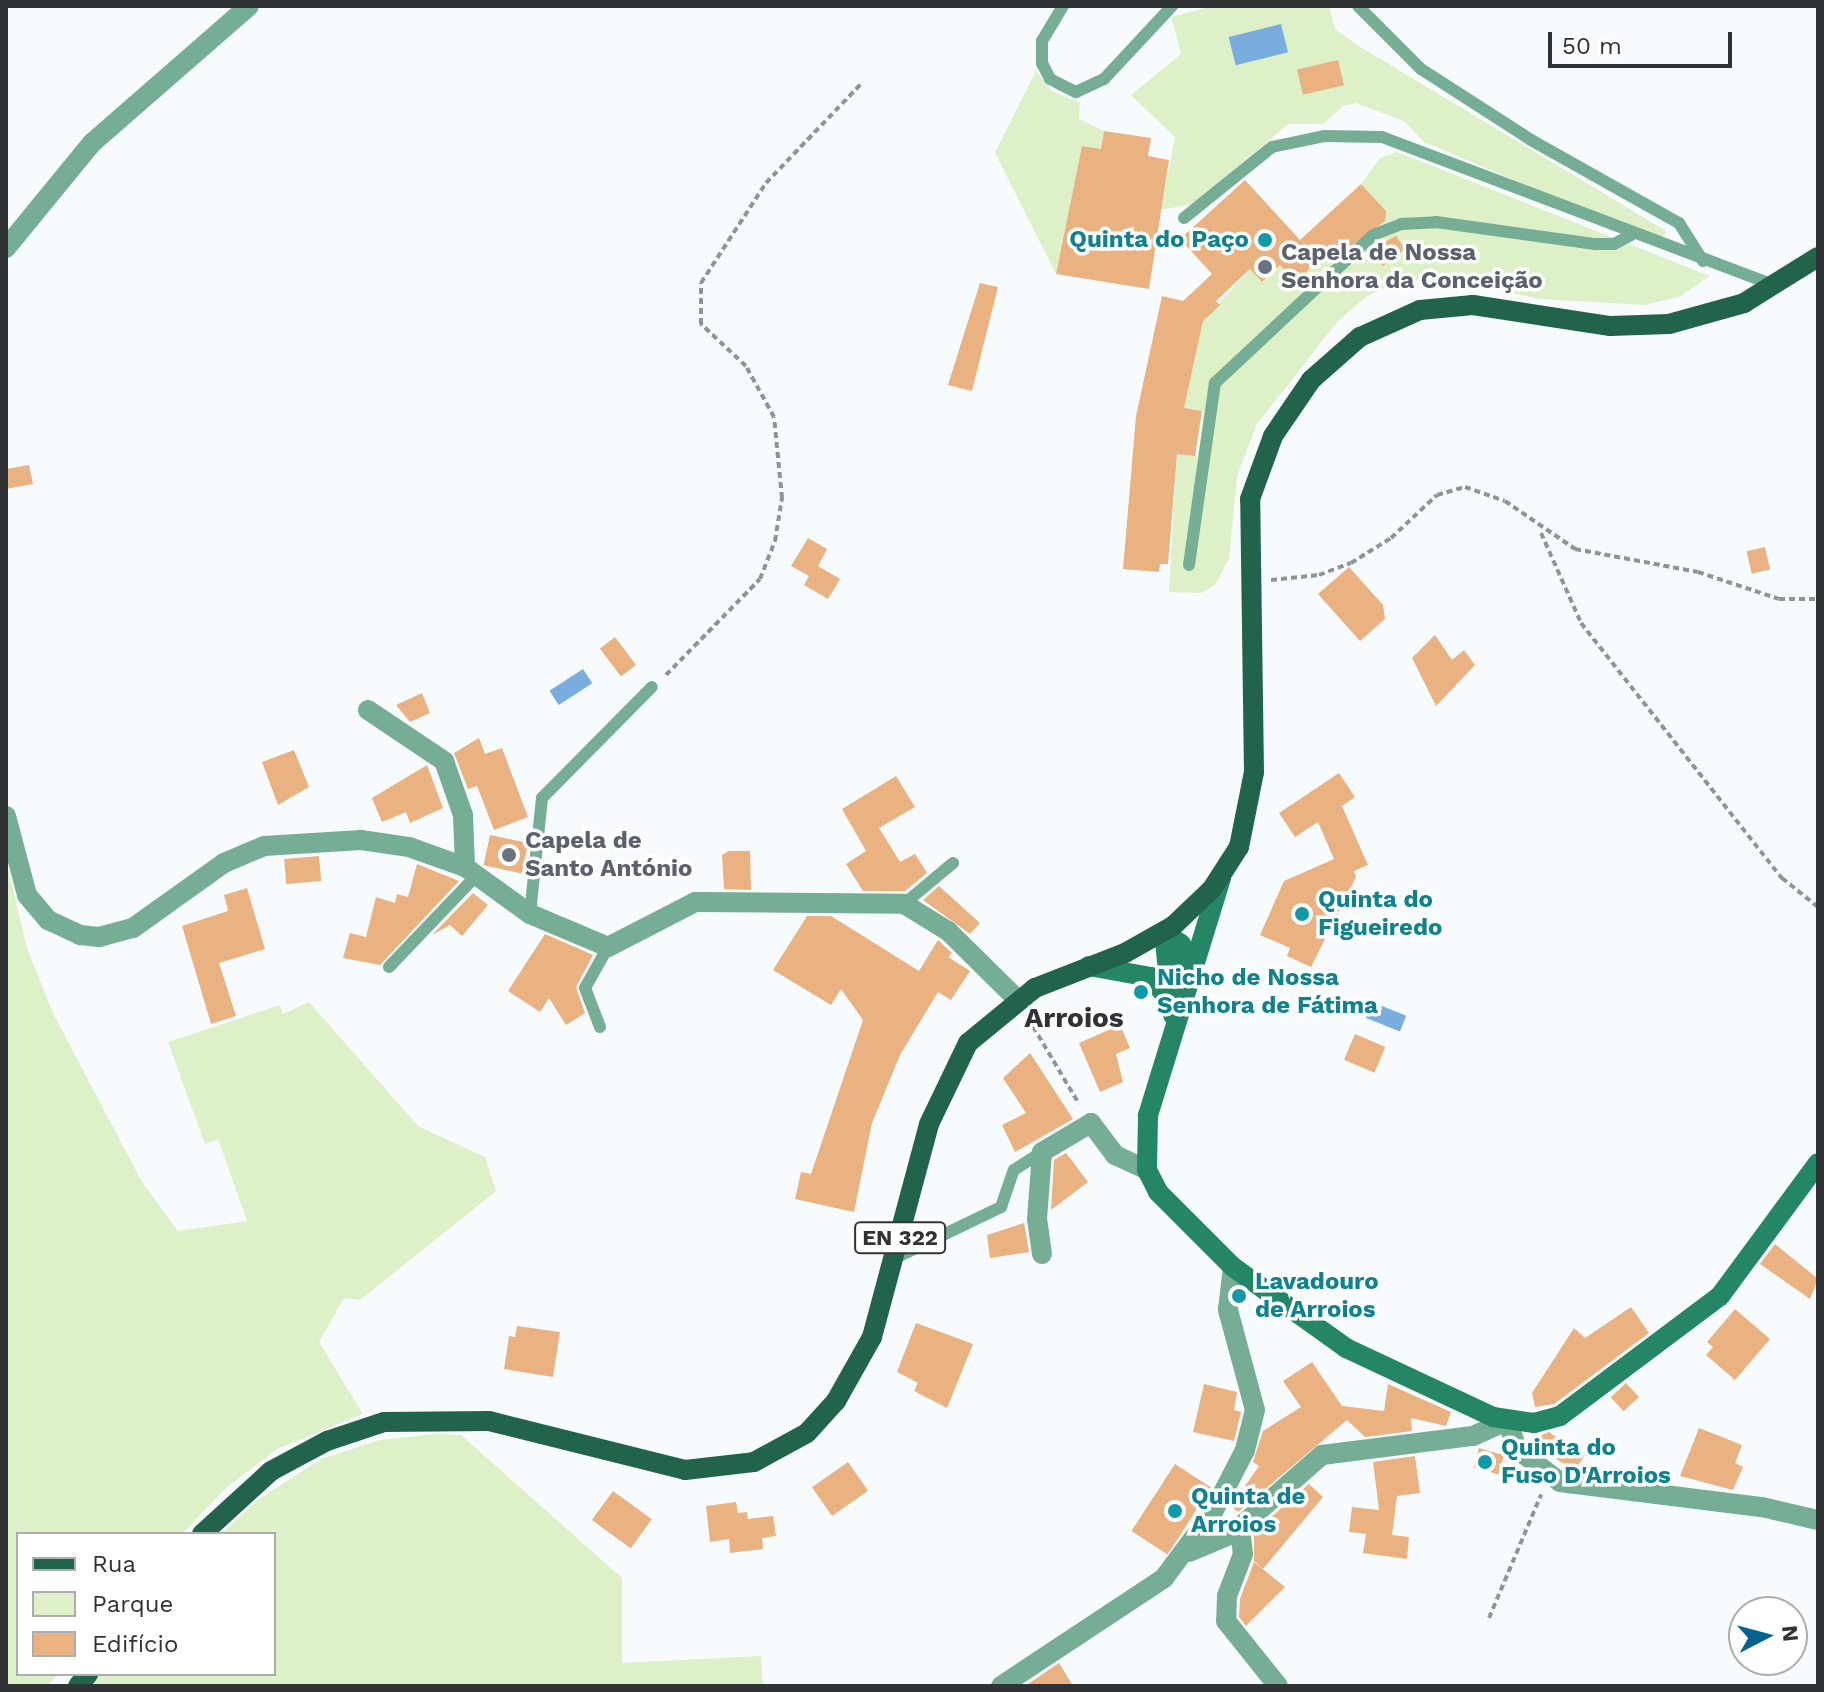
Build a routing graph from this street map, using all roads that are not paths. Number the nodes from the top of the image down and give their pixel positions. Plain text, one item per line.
1 (249, 6) edge
2 (1063, 6) edge
3 (1172, 6) edge
4 (1358, 6) edge
5 (1184, 218) dead end
6 (1631, 235) junction
7 (6, 248) edge
8 (1818, 257) edge
9 (1703, 261) junction
10 (1777, 286) junction
11 (1189, 565) dead end
12 (652, 687) road end
13 (368, 710) dead end
14 (6, 816) edge
15 (953, 863) dead end
16 (471, 871) junction
17 (1221, 878) junction
18 (904, 904) junction
19 (530, 914) junction
20 (1164, 933) junction
21 (608, 947) junction
22 (1089, 966) junction
23 (389, 967) dead end
24 (1188, 986) junction
25 (1017, 999) junction
26 (1173, 1015) junction
27 (600, 1027) dead end
28 (1172, 1041) junction
29 (1039, 1154) junction
30 (1818, 1163) edge
31 (1147, 1170) junction
32 (1042, 1254) dead end
33 (895, 1258) junction
34 (1233, 1267) junction
35 (1507, 1421) junction
36 (1818, 1520) edge
37 (1240, 1527) junction
38 (204, 1532) edge
39 (1189, 1552) junction
40 (1001, 1686) edge
41 (1278, 1686) edge

1 - 7 street
2 - 3 lane
4 - 9 lane
5 - 6 lane
6 - 9 lane
6 - 11 lane
8 - 10 main road, EN 322
9 - 10 lane
10 - 17 main road, EN 322
12 - 19 lane
13 - 16 street
14 - 16 street
15 - 18 lane
16 - 19 street
16 - 23 lane
17 - 20 main road, EN 322
17 - 24 street
18 - 21 street
18 - 25 street
19 - 21 street
20 - 22 main road, EN 322
20 - 24 street
20 - 26 street
21 - 27 lane
22 - 25 main road, EN 322
22 - 26 street
24 - 28 street
25 - 33 main road, EN 322
26 - 28 street
28 - 31 street
29 - 31 street
29 - 32 street
29 - 33 lane
30 - 35 street
31 - 34 street
33 - 38 main road, EN 322
34 - 35 street
34 - 39 street
35 - 36 street
35 - 37 street
37 - 39 street
37 - 41 street
39 - 40 street

